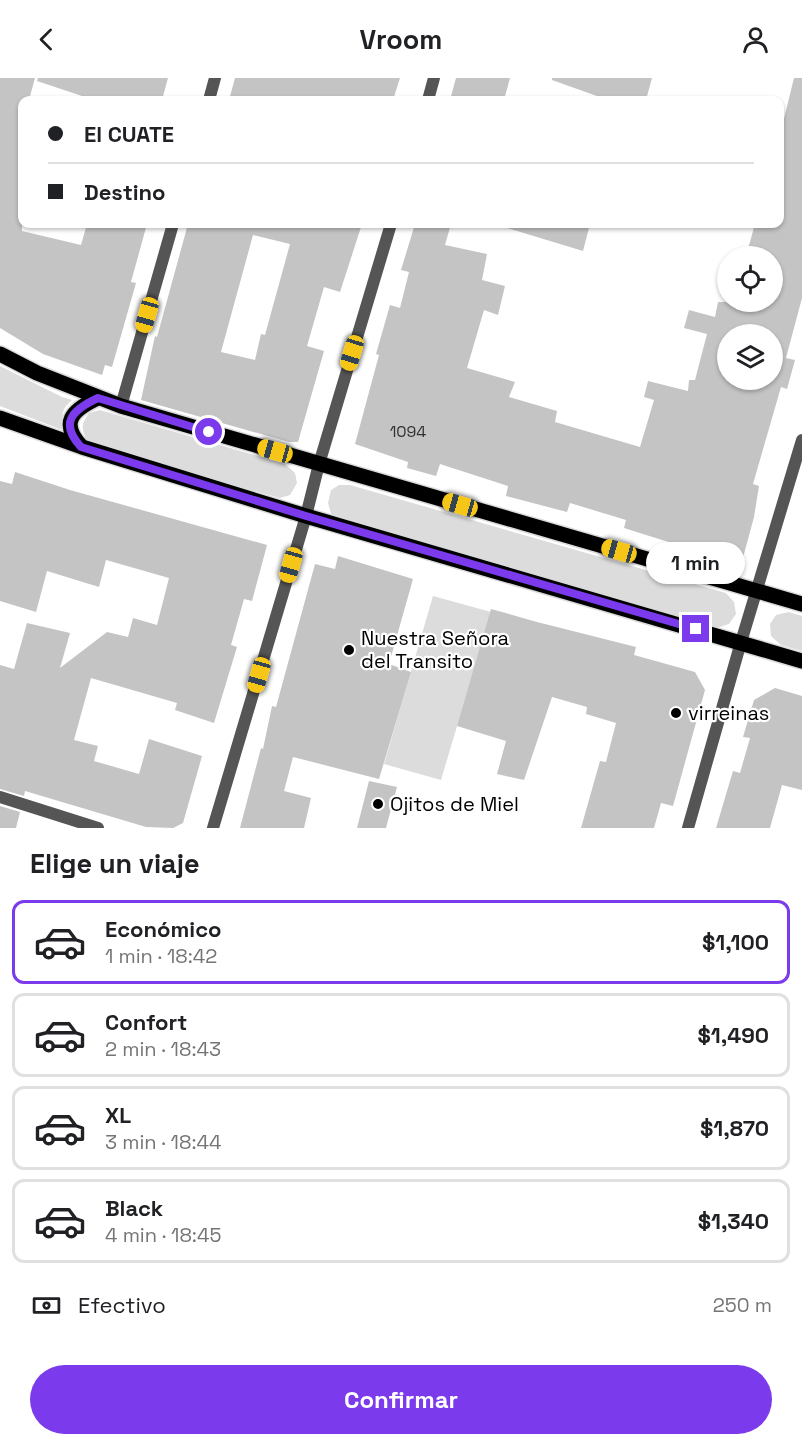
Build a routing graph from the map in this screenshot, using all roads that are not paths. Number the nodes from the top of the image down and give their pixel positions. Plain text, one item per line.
1 (215, 78) edge
2 (434, 78) edge
3 (210, 96) edge
4 (429, 96) edge
5 (172, 228) edge
6 (390, 228) edge
7 (0, 354) edge
8 (98, 398) junction
9 (121, 406) junction
10 (0, 418) edge
11 (802, 440) edge
12 (81, 447) junction
13 (319, 464) junction
14 (306, 516) junction
15 (756, 591) junction
16 (802, 604) edge
17 (741, 642) junction
18 (802, 661) edge
19 (0, 797) edge
20 (98, 828) edge
21 (213, 828) edge
22 (688, 828) edge

1 - 3 street
2 - 4 street
5 - 9 street
6 - 13 street
7 - 8 main road
8 - 9 main road
8 - 12 main road
9 - 13 main road
10 - 12 main road
11 - 15 street
12 - 14 main road
13 - 14 street
13 - 15 main road
14 - 17 main road
14 - 21 street
15 - 16 main road
15 - 17 street
17 - 18 main road
17 - 22 street
19 - 20 street

